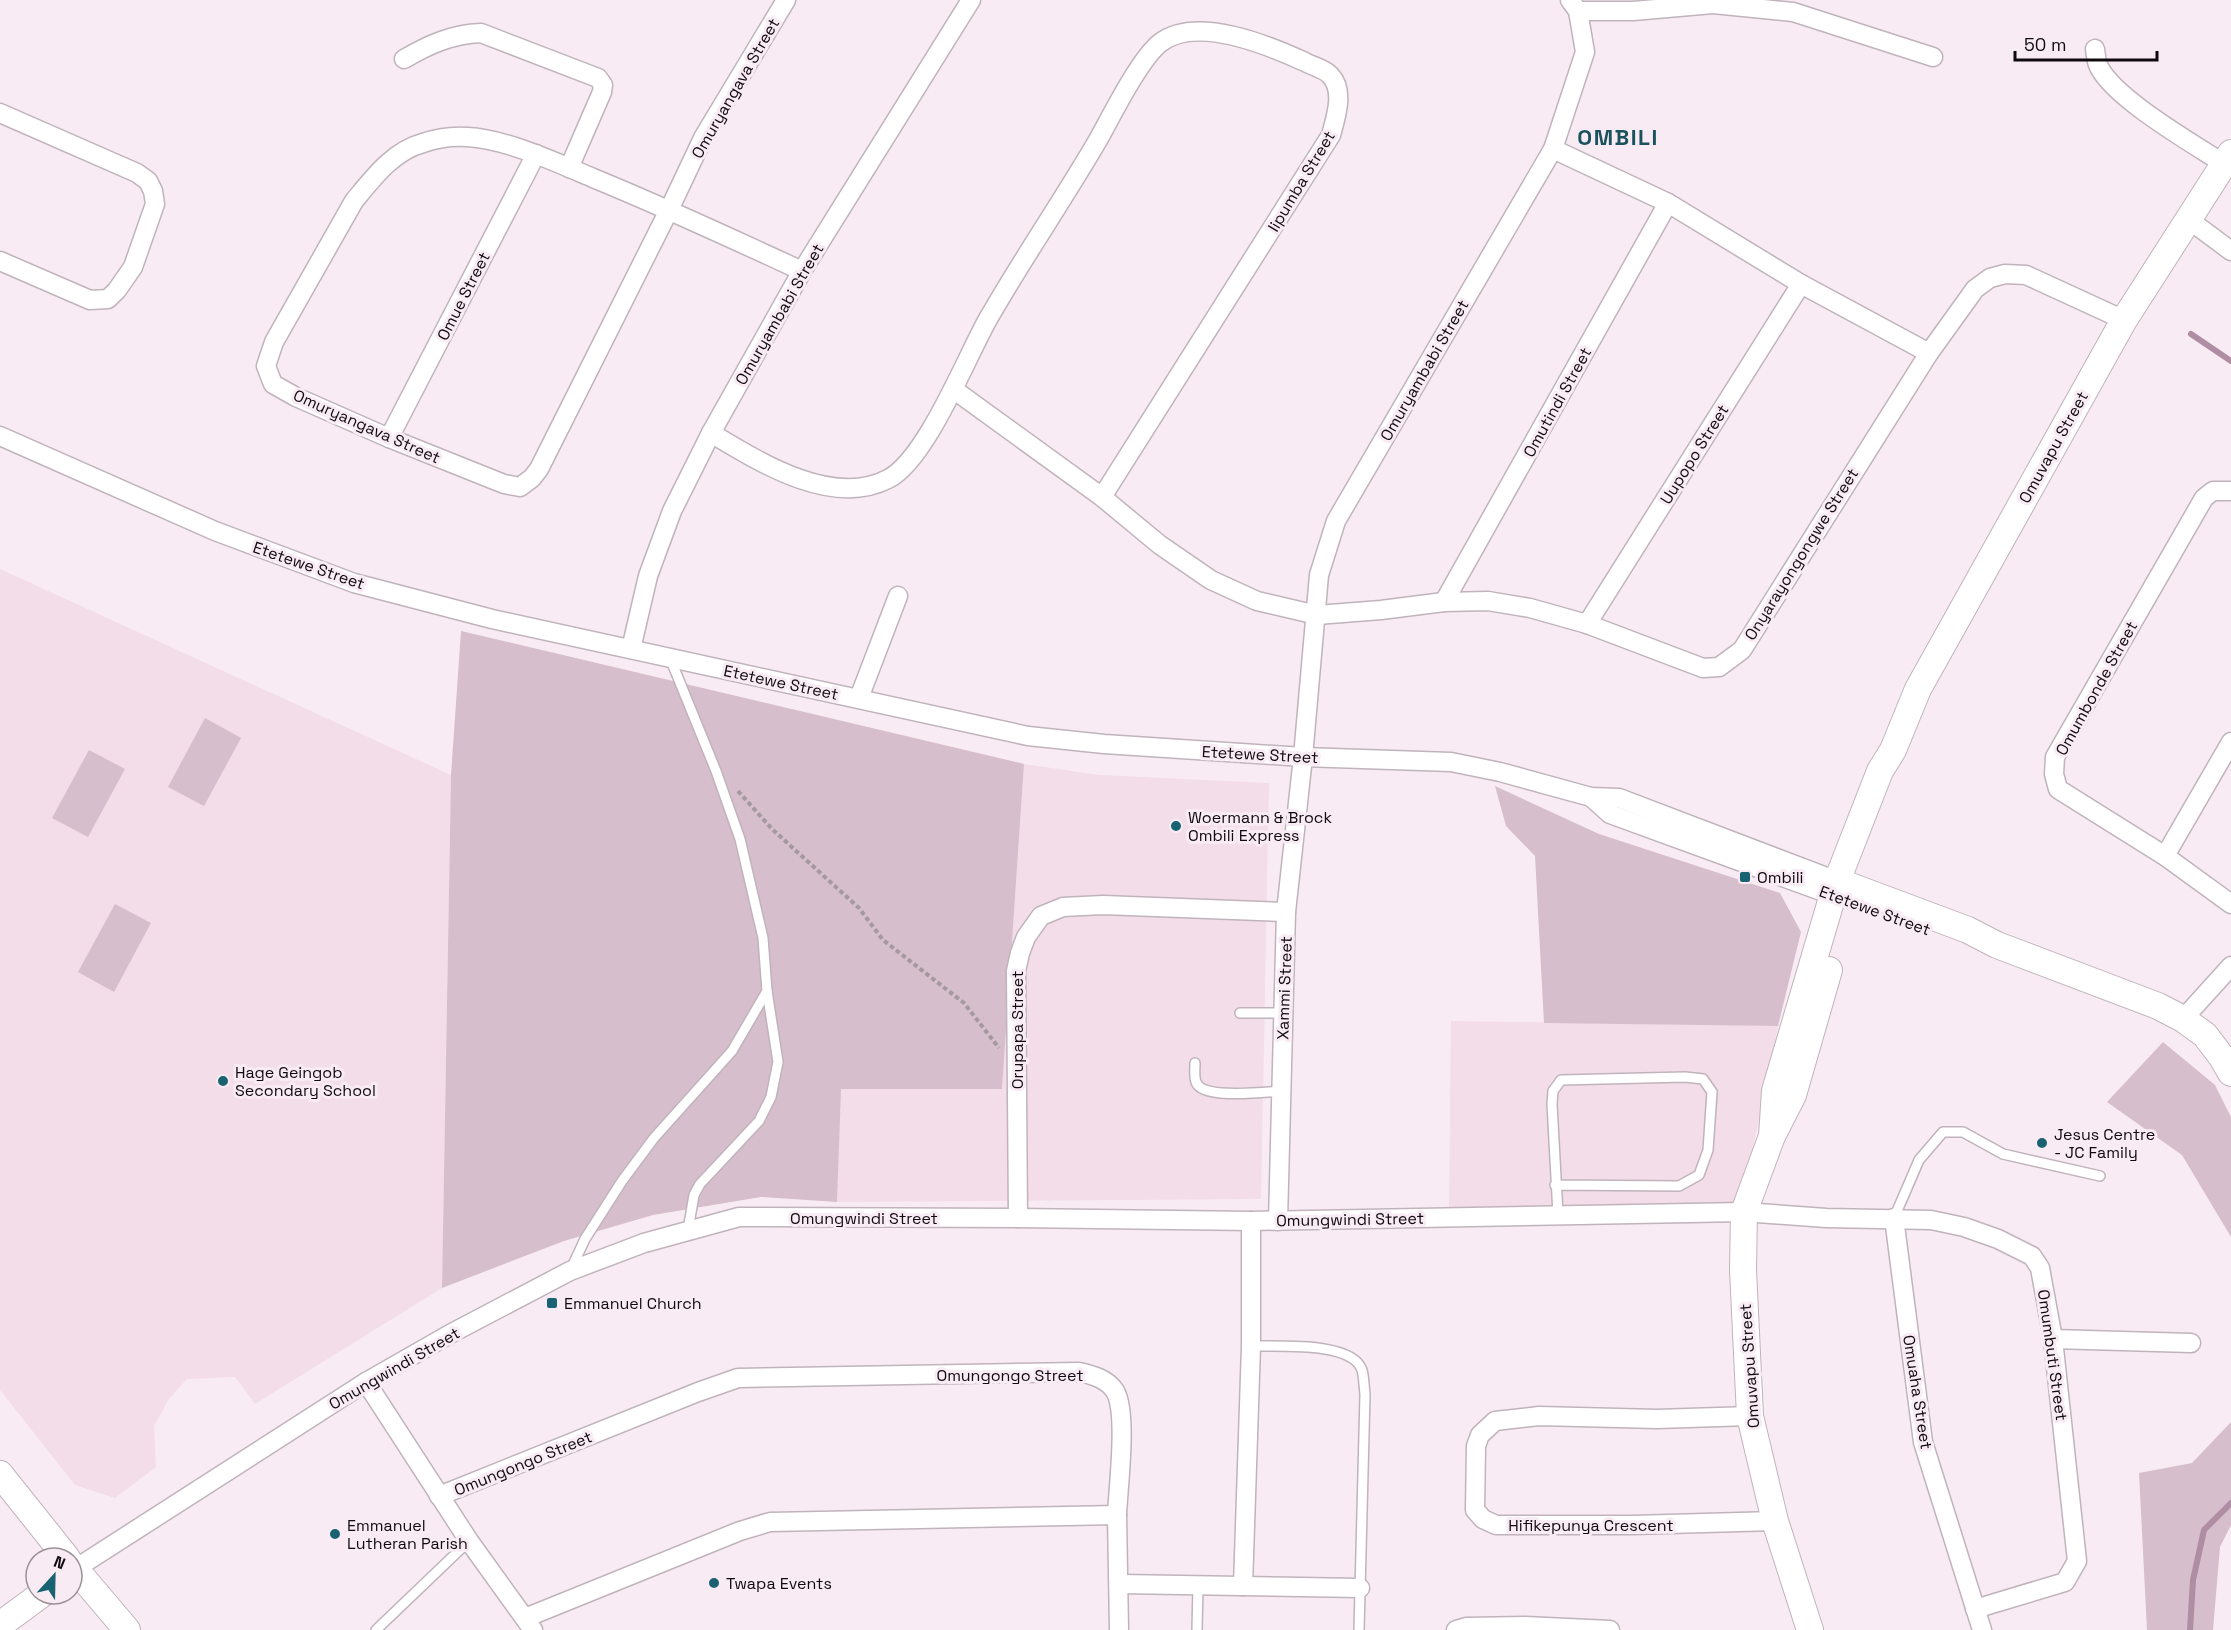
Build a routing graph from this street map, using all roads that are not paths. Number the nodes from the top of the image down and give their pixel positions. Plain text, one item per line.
1 (786, 0) edge
2 (971, 0) edge
3 (1574, 5) edge
4 (2095, 49) dead end
5 (1933, 57) dead end
6 (404, 59) dead end
7 (0, 113) edge
8 (1553, 149) junction
9 (536, 154) junction
10 (2227, 159) edge
11 (569, 168) junction
12 (1668, 202) junction
13 (669, 210) junction
14 (2188, 219) junction
15 (2231, 251) edge
16 (0, 261) edge
17 (802, 271) junction
18 (1801, 284) junction
19 (2124, 320) junction
20 (1929, 353) junction
21 (953, 388) junction
22 (711, 433) junction
23 (0, 436) edge
24 (389, 438) junction
25 (2231, 491) edge
26 (1102, 497) junction
27 (898, 596) dead end
28 (1444, 602) junction
29 (1317, 615) junction
30 (1587, 624) junction
31 (631, 649) junction
32 (670, 658) junction
33 (859, 698) junction
34 (2231, 742) edge
35 (1303, 757) junction
36 (2165, 856) junction
37 (1843, 891) junction
38 (2231, 904) edge
39 (1286, 912) junction
40 (2231, 966) edge
41 (767, 991) junction
42 (1240, 1012) dead end
43 (1284, 1013) junction
44 (2183, 1019) junction
45 (1194, 1063) dead end
46 (2231, 1073) edge
47 (1281, 1091) junction
48 (2100, 1176) dead end
49 (1555, 1185) junction
50 (1744, 1212) junction
51 (1558, 1214) junction
52 (1018, 1218) junction
53 (1894, 1218) junction
54 (1251, 1221) junction
55 (1278, 1221) junction
56 (688, 1230) junction
57 (570, 1271) junction
58 (2053, 1339) junction
59 (2192, 1343) dead end
60 (1251, 1346) junction
61 (366, 1382) junction
62 (1750, 1416) junction
63 (0, 1474) edge
64 (439, 1496) junction
65 (1117, 1515) junction
66 (1775, 1521) junction
67 (469, 1542) junction
68 (56, 1546) edge
69 (84, 1558) edge
70 (84, 1581) edge
71 (1120, 1584) junction
72 (1198, 1586) junction
73 (1244, 1587) junction
74 (1360, 1588) junction
75 (26, 1606) edge
76 (1975, 1609) junction
77 (529, 1624) edge
78 (0, 1625) edge
79 (127, 1630) edge
80 (376, 1630) edge
81 (1119, 1630) edge
82 (1197, 1630) edge
83 (1359, 1630) edge
84 (1456, 1630) edge
85 (1610, 1630) edge
86 (1810, 1630) edge
87 (1982, 1630) edge

1 - 13 street, Omuryangava Street
2 - 17 street, Omuryambabi Street
3 - 5 street
3 - 8 street, Omuryambabi Street
4 - 10 street
6 - 11 street
7 - 16 street
8 - 12 street
8 - 29 street, Omuryambabi Street
9 - 11 street, Omuryangava Street
9 - 24 street, Omue Street
9 - 24 street, Omuryangava Street
10 - 14 street, Omuvapu Street
11 - 13 street, Omuryangava Street
12 - 18 street
12 - 28 street, Omutindi Street
13 - 17 street, Omuryangava Street
13 - 24 street, Omuryangava Street
14 - 15 street
14 - 19 street, Omuvapu Street
17 - 22 street, Omuryambabi Street
18 - 20 street
18 - 30 street, Uupopo Street
19 - 20 street, Onyarayongongwe Street
19 - 37 street, Omuvapu Street
20 - 30 street, Onyarayongongwe Street
21 - 22 street, Iipumba Street
21 - 26 street
21 - 26 street, Iipumba Street
22 - 31 street, Omuryambabi Street
23 - 31 street, Etetewe Street
25 - 36 street, Omumbonde Street
26 - 29 street, Onyarayongongwe Street
27 - 33 street
28 - 29 street, Onyarayongongwe Street
28 - 30 street, Onyarayongongwe Street
29 - 35 street, Omuryambabi Street
31 - 32 street, Etetewe Street
32 - 33 street, Etetewe Street
32 - 41 lane
33 - 35 street, Etetewe Street
34 - 36 street
35 - 37 street, Etetewe Street
35 - 39 street, Xammi Street
36 - 38 street, Omumbonde Street
37 - 44 street, Etetewe Street
37 - 50 street, Omuvapu Street
39 - 43 street, Xammi Street
39 - 52 street, Orupapa Street
40 - 44 street
41 - 56 lane
41 - 57 lane
42 - 43 lane
43 - 47 street, Xammi Street
44 - 46 street, Etetewe Street
45 - 47 lane
47 - 55 street, Xammi Street
48 - 53 lane
49 - 49 lane
49 - 51 lane
50 - 51 street, Omungwindi Street
50 - 53 street, Omumbuti Street
50 - 62 street, Omuvapu Street
51 - 55 street, Omungwindi Street
52 - 54 street, Omungwindi Street
52 - 56 street, Omungwindi Street
53 - 58 street, Omumbuti Street
53 - 76 street, Omuaha Street
54 - 55 street, Omungwindi Street
54 - 60 street
56 - 57 street, Omungwindi Street
57 - 61 street, Omungwindi Street
58 - 59 street
58 - 76 street, Omumbuti Street
60 - 73 street
60 - 74 lane
61 - 64 street
61 - 69 street, Omungwindi Street
62 - 66 street, Omuvapu Street
62 - 66 street, Hifikepunya Crescent
63 - 68 street
64 - 65 street, Omungongo Street
64 - 67 street
65 - 71 street, Omungongo Street
65 - 77 street
66 - 86 street, Omuvapu Street
67 - 77 street
67 - 80 lane
70 - 79 street
71 - 72 street
71 - 81 street, Omungongo Street
72 - 73 street
72 - 82 lane
73 - 74 street
74 - 83 lane
75 - 78 street
76 - 87 street, Omuaha Street
84 - 85 street

